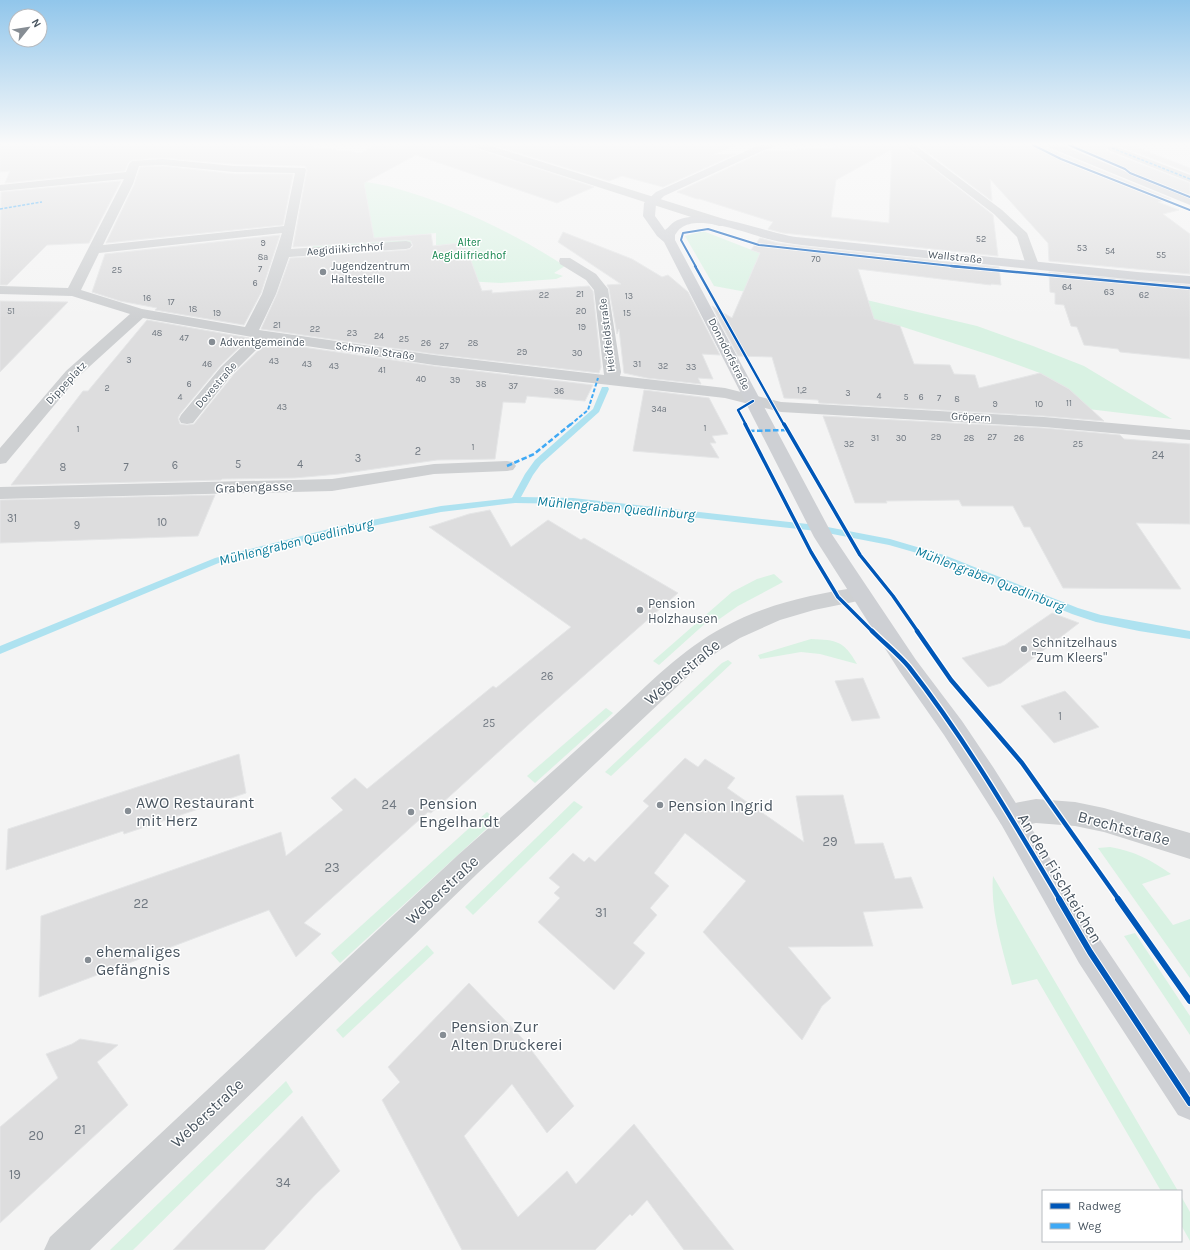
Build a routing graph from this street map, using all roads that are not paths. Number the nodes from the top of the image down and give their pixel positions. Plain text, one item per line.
1 (119, 203) edge
2 (294, 203) edge
3 (651, 203) edge
4 (663, 203) edge
5 (986, 203) edge
6 (723, 223) junction
7 (289, 229) junction
8 (669, 240) junction
9 (406, 245) dead end
10 (96, 250) junction
11 (285, 253) junction
12 (565, 261) dead end
13 (1032, 265) junction
14 (1190, 280) edge
15 (0, 290) edge
16 (73, 292) junction
17 (140, 313) junction
18 (257, 334) junction
19 (611, 380) junction
20 (753, 401) junction
21 (187, 419) dead end
22 (1190, 435) edge
23 (0, 460) edge
24 (507, 466) dead end
25 (0, 494) edge
26 (860, 594) junction
27 (1010, 816) junction
28 (1190, 846) edge
29 (1190, 1103) edge
30 (64, 1250) edge

1 - 10 street
2 - 7 street
3 - 8 main road, Donndorfstraße
4 - 6 street, Wallstraße
5 - 13 street
6 - 8 main road, Wallstraße
6 - 13 main road, Wallstraße
7 - 10 street
7 - 11 street
8 - 20 main road, Donndorfstraße
9 - 11 street, Aegidiikirchhof
10 - 16 street
11 - 18 street
12 - 19 street, Heidfeldstraße
13 - 14 main road, Wallstraße
15 - 16 street, Schmale Straße
16 - 17 street, Schmale Straße
17 - 18 street, Schmale Straße
17 - 23 street, Dippeplatz
18 - 19 street, Schmale Straße
18 - 21 street, Dovestraße
19 - 20 street, Schmale Straße
20 - 22 street, Gröpern
20 - 26 main road, Donndorfstraße
24 - 25 street, Grabengasse
26 - 27 main road, An den Fischteichen
26 - 30 street, Weberstraße
27 - 28 street, Brechtstraße
27 - 29 main road, An den Fischteichen

